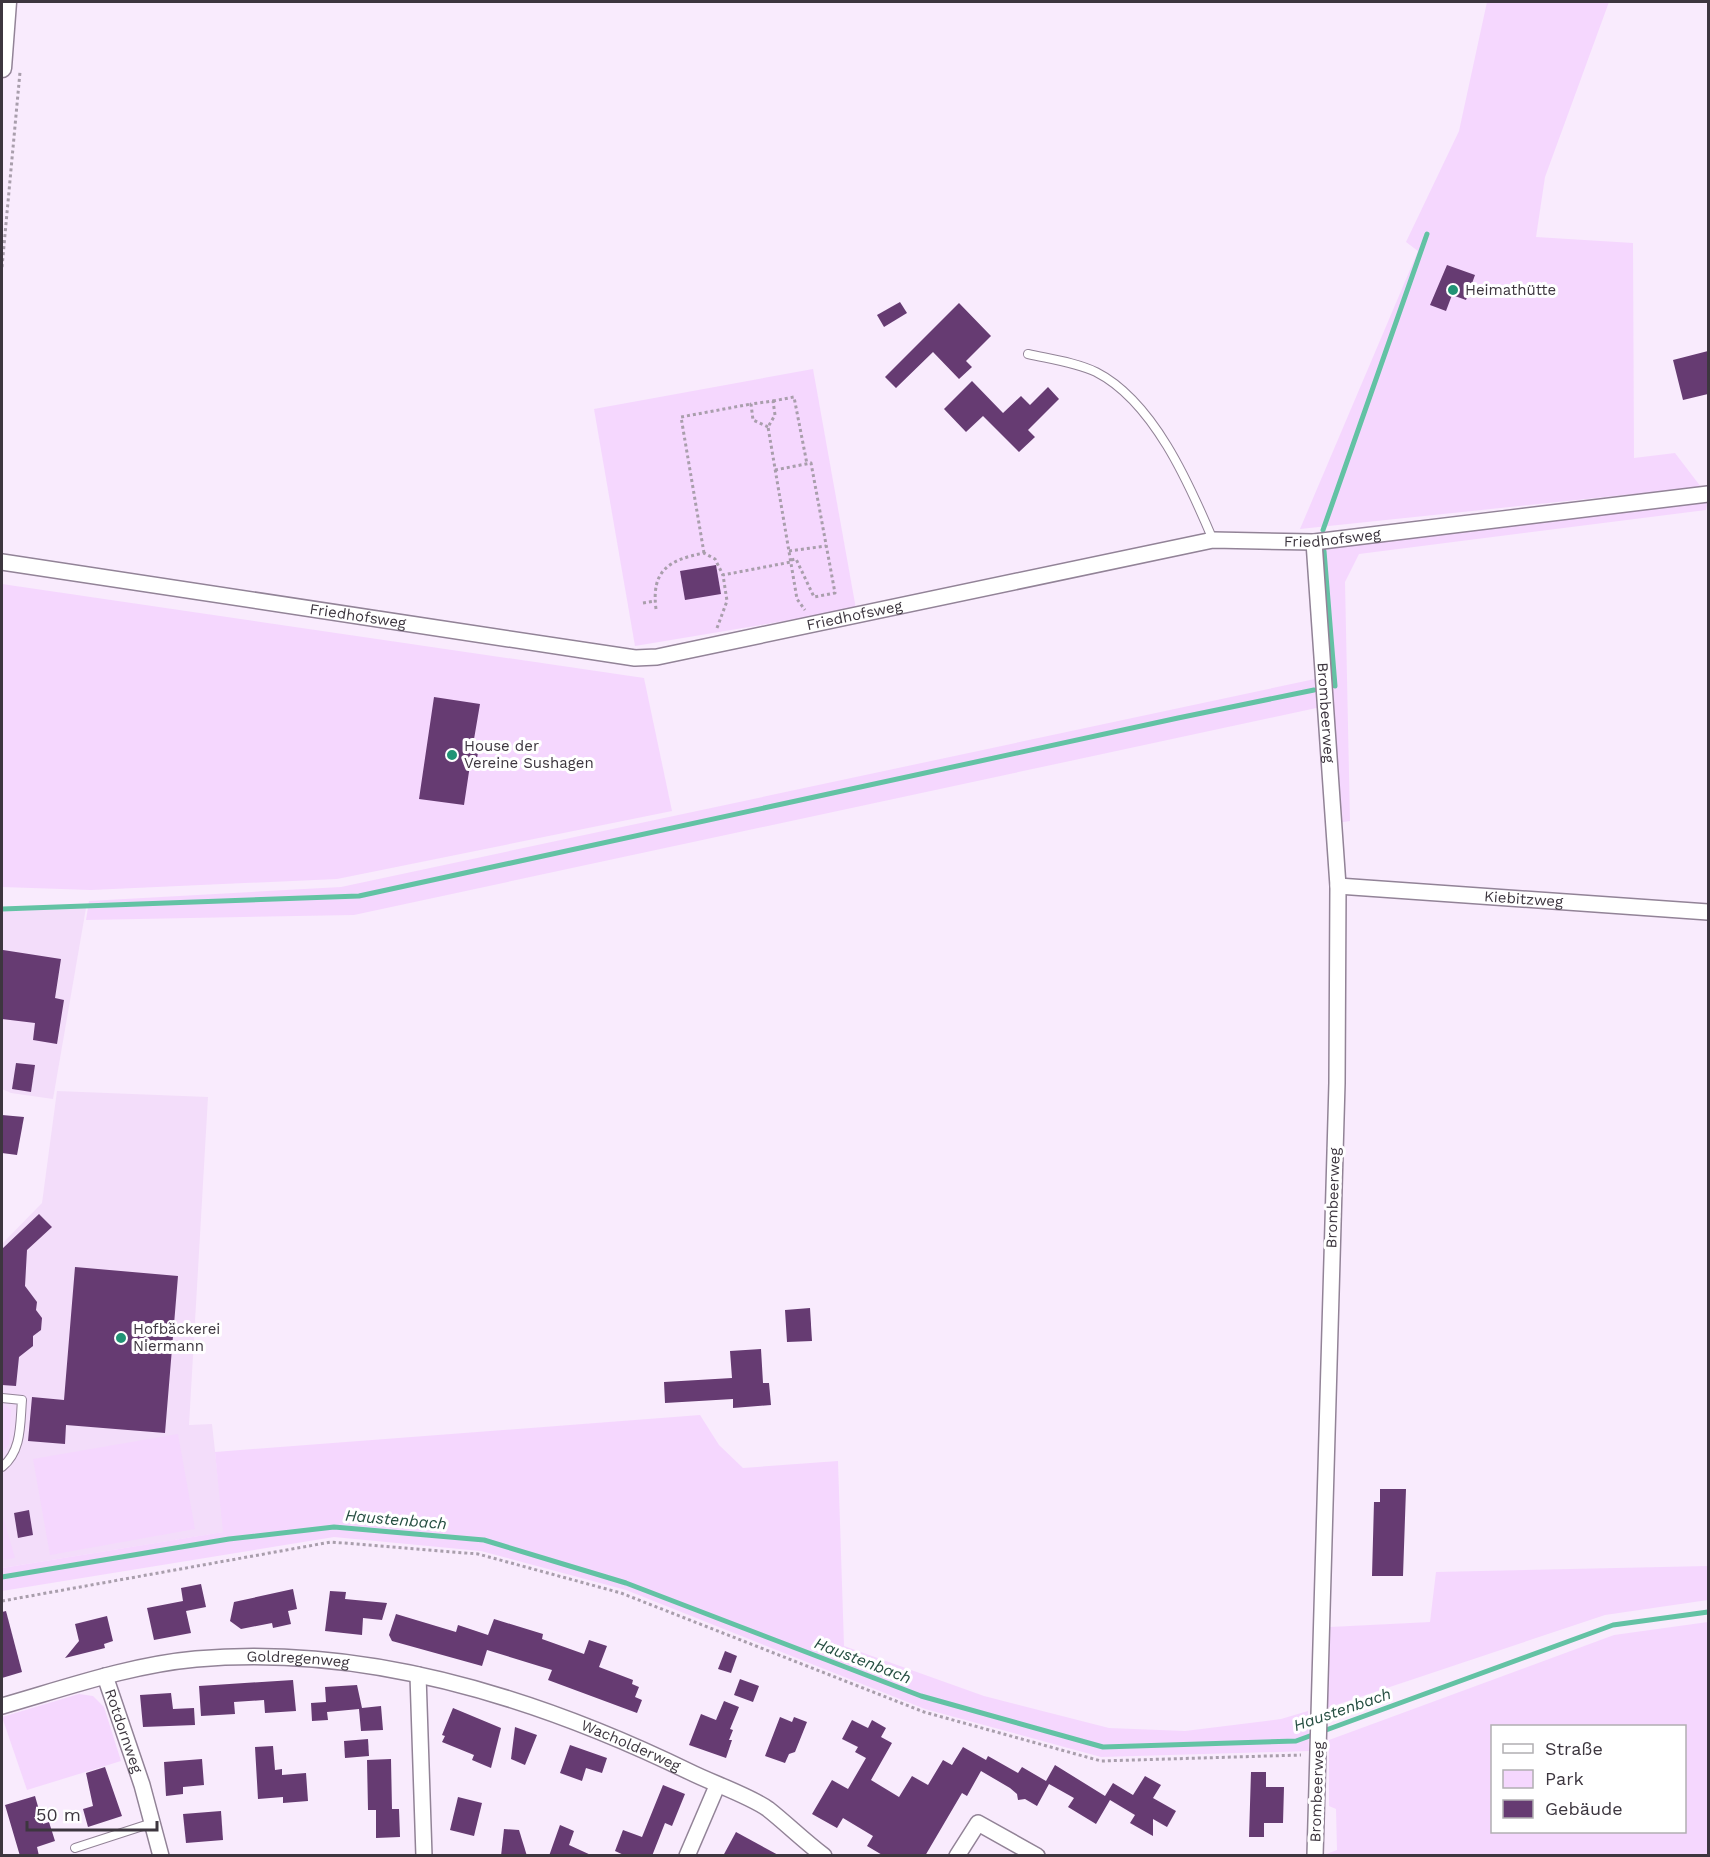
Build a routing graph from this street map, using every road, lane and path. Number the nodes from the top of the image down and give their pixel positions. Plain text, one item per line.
1 (7, 2) edge
2 (21, 67) dead end
3 (2, 68) edge
4 (2, 267) edge
5 (1028, 354) dead end
6 (773, 400) junction
7 (751, 404) junction
8 (768, 427) junction
9 (807, 464) junction
10 (775, 470) junction
11 (1708, 494) edge
12 (1213, 540) junction
13 (1314, 542) junction
14 (826, 546) junction
15 (789, 551) junction
16 (704, 553) junction
17 (791, 561) junction
18 (2, 562) edge
19 (723, 575) junction
20 (655, 602) junction
21 (643, 603) dead end
22 (656, 609) dead end
23 (815, 624) junction
24 (712, 645) junction
25 (1338, 886) junction
26 (1708, 912) edge
27 (2, 1398) edge
28 (2, 1467) edge
29 (2, 1601) edge
30 (105, 1676) junction
31 (418, 1676) junction
32 (2, 1706) edge
33 (1318, 1751) junction
34 (717, 1786) junction
35 (152, 1823) junction
36 (75, 1848) dead end
37 (161, 1856) edge
38 (424, 1856) edge
39 (687, 1856) edge
40 (824, 1856) edge
41 (957, 1856) edge
42 (1037, 1856) edge
43 (1315, 1856) edge

1 - 3 street
2 - 4 path
5 - 12 lane
6 - 7 path
6 - 8 path
6 - 9 path
7 - 8 path
7 - 16 path
8 - 10 path
9 - 10 path
9 - 14 path
10 - 15 path
11 - 13 street, Friedhofsweg
12 - 13 street, Friedhofsweg
12 - 23 street, Friedhofsweg
13 - 25 street, Brombeerweg
14 - 15 path
14 - 17 path
15 - 17 path
16 - 19 path
16 - 20 path
17 - 19 path
17 - 23 path
18 - 24 street, Friedhofsweg
19 - 24 path
20 - 21 path
20 - 22 path
23 - 24 street, Friedhofsweg
25 - 26 street, Kiebitzweg
25 - 33 street, Brombeerweg
27 - 28 lane
29 - 33 path
30 - 31 street, Goldregenweg
30 - 32 street, Goldregenweg
30 - 35 street, Rotdornweg
31 - 34 street, Wacholderweg
31 - 38 street
33 - 43 street, Brombeerweg
34 - 39 street
34 - 40 street, Wacholderweg
35 - 36 lane
35 - 37 street, Rotdornweg
41 - 42 street

